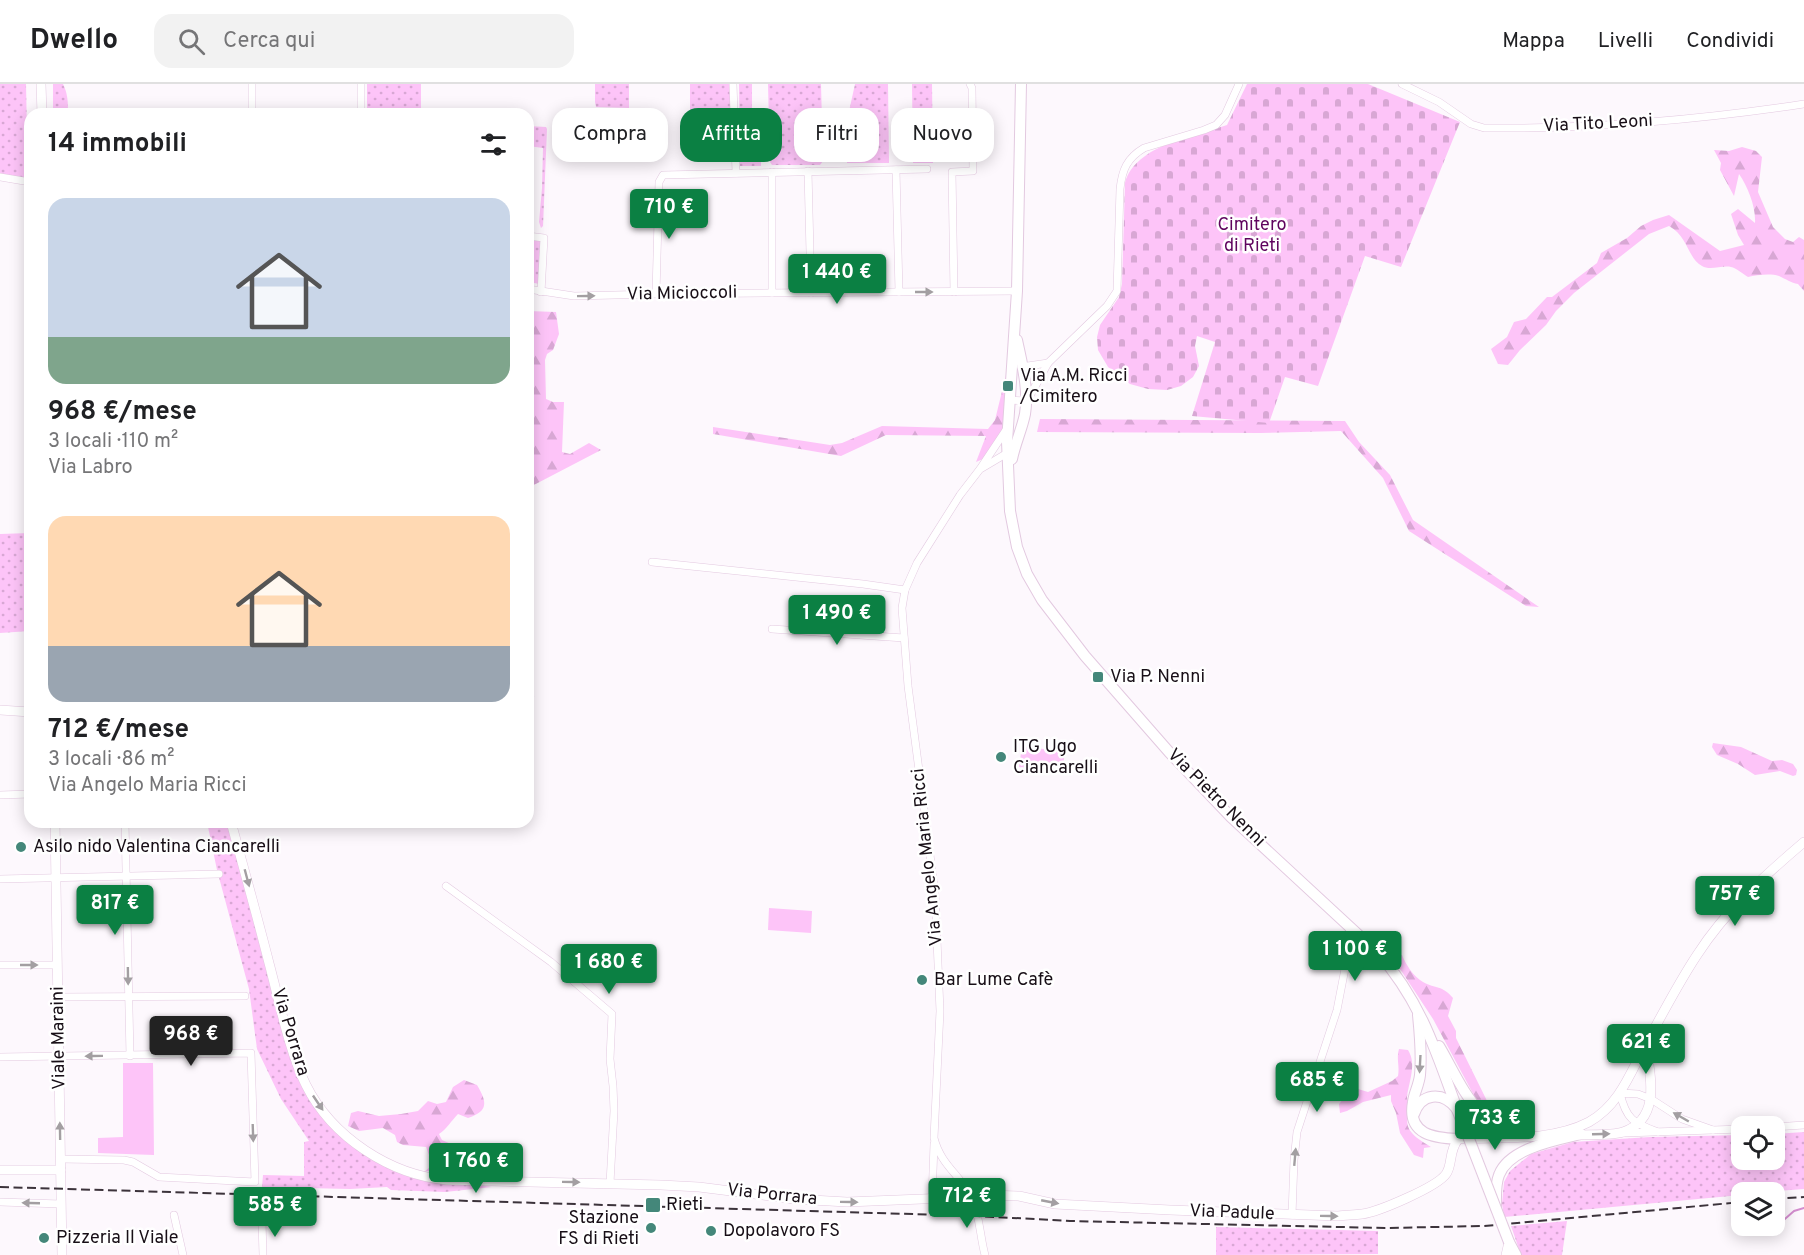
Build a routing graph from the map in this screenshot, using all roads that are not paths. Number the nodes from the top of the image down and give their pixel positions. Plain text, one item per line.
1 (41, 84) edge
2 (252, 84) edge
3 (361, 84) edge
4 (733, 84) edge
5 (970, 84) edge
6 (1021, 84) edge
7 (1239, 84) edge
8 (1402, 84) edge
9 (1804, 104) edge
10 (42, 108) edge
11 (252, 108) edge
12 (361, 108) edge
13 (927, 169) dead end
14 (896, 170) junction
15 (808, 171) junction
16 (771, 172) junction
17 (736, 173) junction
18 (0, 177) edge
19 (24, 181) edge
20 (534, 237) edge
21 (534, 290) edge
22 (1017, 291) junction
23 (541, 292) junction
24 (898, 292) junction
25 (954, 292) junction
26 (772, 293) junction
27 (811, 293) junction
28 (656, 294) junction
29 (1015, 328) junction
30 (1048, 363) junction
31 (1023, 366) junction
32 (1011, 370) junction
33 (1009, 400) junction
34 (1027, 401) junction
35 (1024, 417) junction
36 (1008, 420) junction
37 (1010, 451) junction
38 (990, 464) junction
39 (980, 469) junction
40 (1010, 469) junction
41 (652, 562) dead end
42 (905, 590) junction
43 (772, 629) dead end
44 (904, 638) junction
45 (24, 708) edge
46 (2, 710) edge
47 (24, 712) edge
48 (24, 794) edge
49 (0, 795) edge
50 (55, 828) edge
51 (125, 828) edge
52 (233, 828) edge
53 (1804, 842) edge
54 (219, 874) dead end
55 (126, 876) junction
56 (56, 877) junction
57 (0, 879) edge
58 (446, 886) dead end
59 (1350, 927) junction
60 (1368, 945) junction
61 (1349, 948) junction
62 (0, 965) edge
63 (57, 965) junction
64 (245, 996) dead end
65 (58, 997) junction
66 (129, 997) junction
67 (1417, 1009) junction
68 (1430, 1034) junction
69 (1646, 1043) junction
70 (130, 1056) junction
71 (0, 1057) edge
72 (59, 1057) junction
73 (1620, 1093) junction
74 (1651, 1099) junction
75 (1457, 1109) junction
76 (1413, 1117) junction
77 (1638, 1124) junction
78 (1804, 1125) edge
79 (1785, 1126) edge
80 (1731, 1129) edge
81 (1713, 1130) junction
82 (1658, 1132) junction
83 (1622, 1133) junction
84 (1581, 1134) junction
85 (1552, 1135) junction
86 (1531, 1136) junction
87 (934, 1138) junction
88 (1458, 1139) junction
89 (60, 1159) junction
90 (0, 1170) edge
91 (61, 1170) junction
92 (610, 1183) junction
93 (972, 1197) junction
94 (932, 1199) junction
95 (0, 1202) edge
96 (61, 1204) junction
97 (1496, 1208) junction
98 (174, 1215) dead end
99 (1292, 1215) junction
100 (262, 1221) dead end
101 (1509, 1242) junction
102 (62, 1255) edge
103 (183, 1255) edge
104 (263, 1255) edge
105 (985, 1255) edge
106 (1506, 1255) edge
107 (1514, 1255) edge

1 - 10 street
2 - 11 street
3 - 12 street
4 - 17 street
5 - 25 street
6 - 22 main road, Via Angelo Maria Ricci
7 - 30 street
8 - 9 street, Via Tito Leoni
13 - 14 street
14 - 15 street
14 - 24 street
15 - 16 street
15 - 27 street
16 - 17 street
16 - 26 street
17 - 28 street
18 - 19 street
20 - 23 street
21 - 23 street, Via Micioccoli
22 - 25 street, Via Micioccoli
22 - 29 main road, Via Angelo Maria Ricci
23 -> 28 street, Via Micioccoli
24 -> 25 street, Via Micioccoli
24 - 27 street, Via Micioccoli
26 - 27 street, Via Micioccoli
26 - 28 street, Via Micioccoli
29 - 31 main road, Via Angelo Maria Ricci
29 - 32 main road, Via Angelo Maria Ricci
30 - 31 street
30 - 34 street
31 - 32 street
31 - 34 main road, Via Angelo Maria Ricci
32 - 33 main road, Via Angelo Maria Ricci
33 - 34 street
33 - 36 main road, Via Angelo Maria Ricci
34 - 35 main road, Via Angelo Maria Ricci
35 - 36 street
35 - 37 main road, Via Angelo Maria Ricci
36 - 37 main road, Via Angelo Maria Ricci
36 - 39 street, Via Angelo Maria Ricci
37 - 38 street, Via Angelo Maria Ricci
37 - 40 main road, Via Angelo Maria Ricci
38 - 39 street, Via Angelo Maria Ricci
38 - 40 street
39 - 42 street, Via Angelo Maria Ricci
40 - 59 main road, Via Pietro Nenni
41 - 42 street
42 - 44 street, Via Angelo Maria Ricci
43 - 44 street
44 - 87 street, Via Angelo Maria Ricci
45 - 46 street
46 - 47 street
48 - 49 street
50 - 56 street, Viale Maraini
51 - 55 street
52 -> 92 street, Via Porrara
53 - 69 street
54 - 55 street
55 - 56 street
55 -> 66 street
56 - 57 street
56 - 63 street, Viale Maraini
58 - 92 street
59 - 60 main road, Via Pietro Nenni
59 - 61 street
60 - 61 street
60 - 67 main road, Via Pietro Nenni
99 -> 61 street
62 -> 63 street
63 - 65 street, Viale Maraini
64 - 66 street
65 - 66 street
65 - 72 street, Viale Maraini
66 - 70 street
67 - 68 main road, Via Pietro Nenni
67 -> 76 main road
68 - 75 main road, Via Pietro Nenni
68 - 86 main road
69 - 73 street
69 - 74 street
70 -> 72 street
70 -> 89 street
71 - 72 street
89 -> 72 street, Viale Maraini
73 - 74 street
73 - 77 street
73 - 85 street
74 - 77 street
81 -> 74 street
75 - 76 main road
75 - 97 main road, Via Pietro Nenni, bridge
76 - 88 main road
77 - 82 street
77 - 83 street
78 - 79 street
80 - 81 street
81 - 82 street
82 - 83 street
84 -> 83 street
84 - 85 street
84 - 97 main road
85 - 86 street
86 - 88 street
87 - 93 street, Via Angelo Maria Ricci
87 - 94 street
99 -> 88 street, Via Padule
89 - 91 street, Viale Maraini
90 - 91 street
91 - 96 street, Viale Maraini
92 -> 94 street, Via Porrara
93 - 94 street, Via Porrara
93 -> 99 street, Via Padule
93 - 105 street, Via Angelo Maria Ricci
96 -> 95 street
96 - 102 street, Viale Maraini
97 - 101 main road, bridge
98 - 103 street
100 - 104 street
101 - 106 street
101 - 107 main road

